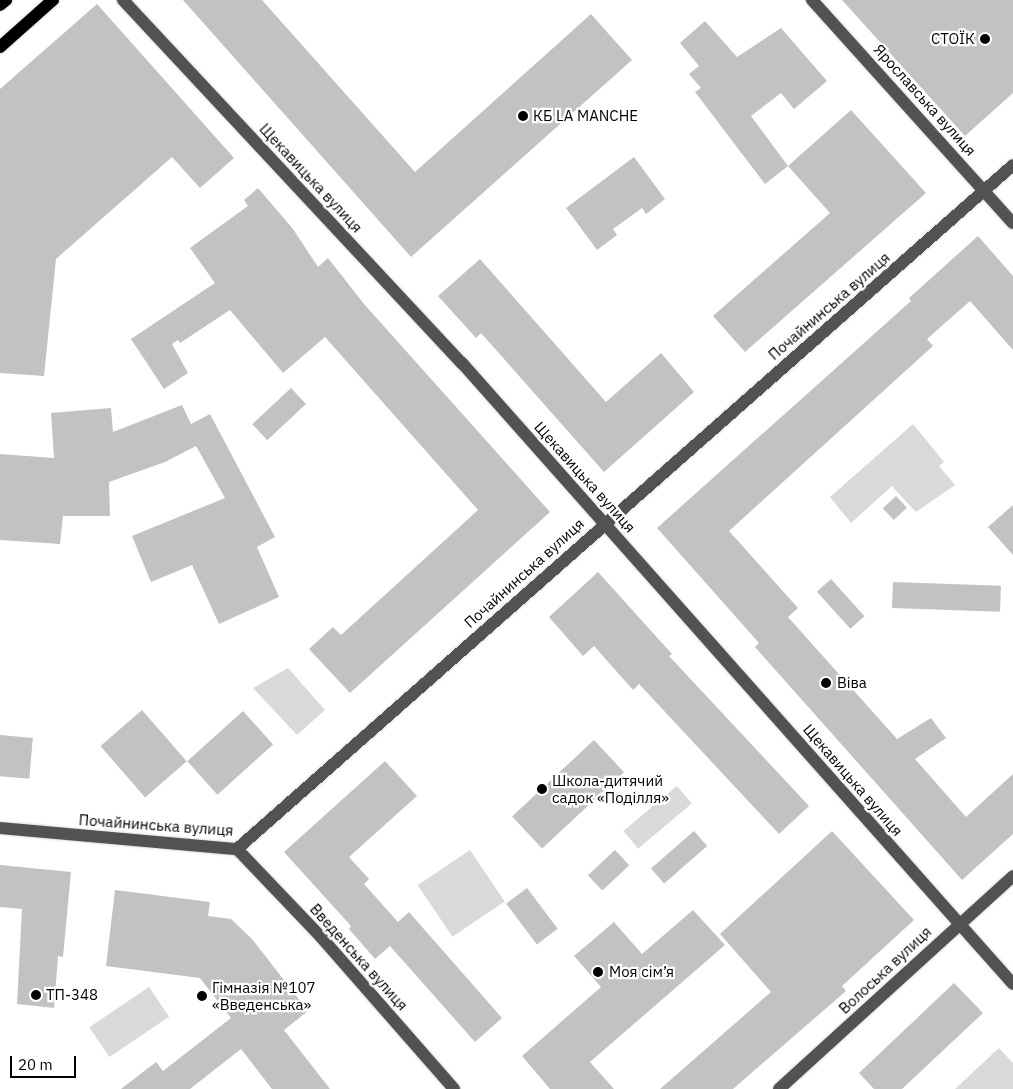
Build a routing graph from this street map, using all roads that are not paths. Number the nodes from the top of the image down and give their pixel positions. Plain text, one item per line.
1 (6, 0) edge
2 (54, 0) edge
3 (123, 0) edge
4 (812, 0) edge
5 (0, 5) edge
6 (0, 47) edge
7 (1013, 165) edge
8 (985, 191) junction
9 (1013, 222) edge
10 (604, 523) junction
11 (0, 828) edge
12 (237, 849) junction
13 (1013, 876) edge
14 (959, 924) junction
15 (1013, 984) edge
16 (454, 1089) edge
17 (779, 1089) edge

1 - 5 main road
2 - 6 main road
3 - 10 street, Щекавицька вулиця
4 - 8 street, Ярославська вулиця
7 - 8 street, Почайнинська вулиця
8 - 9 street, Ярославська вулиця
8 - 10 street, Почайнинська вулиця
10 - 12 street, Почайнинська вулиця
10 - 14 street, Щекавицька вулиця
11 - 12 street, Почайнинська вулиця
12 - 16 street, Введенська вулиця
13 - 14 street, Волоська вулиця
14 - 15 street, Щекавицька вулиця
14 - 17 street, Волоська вулиця

